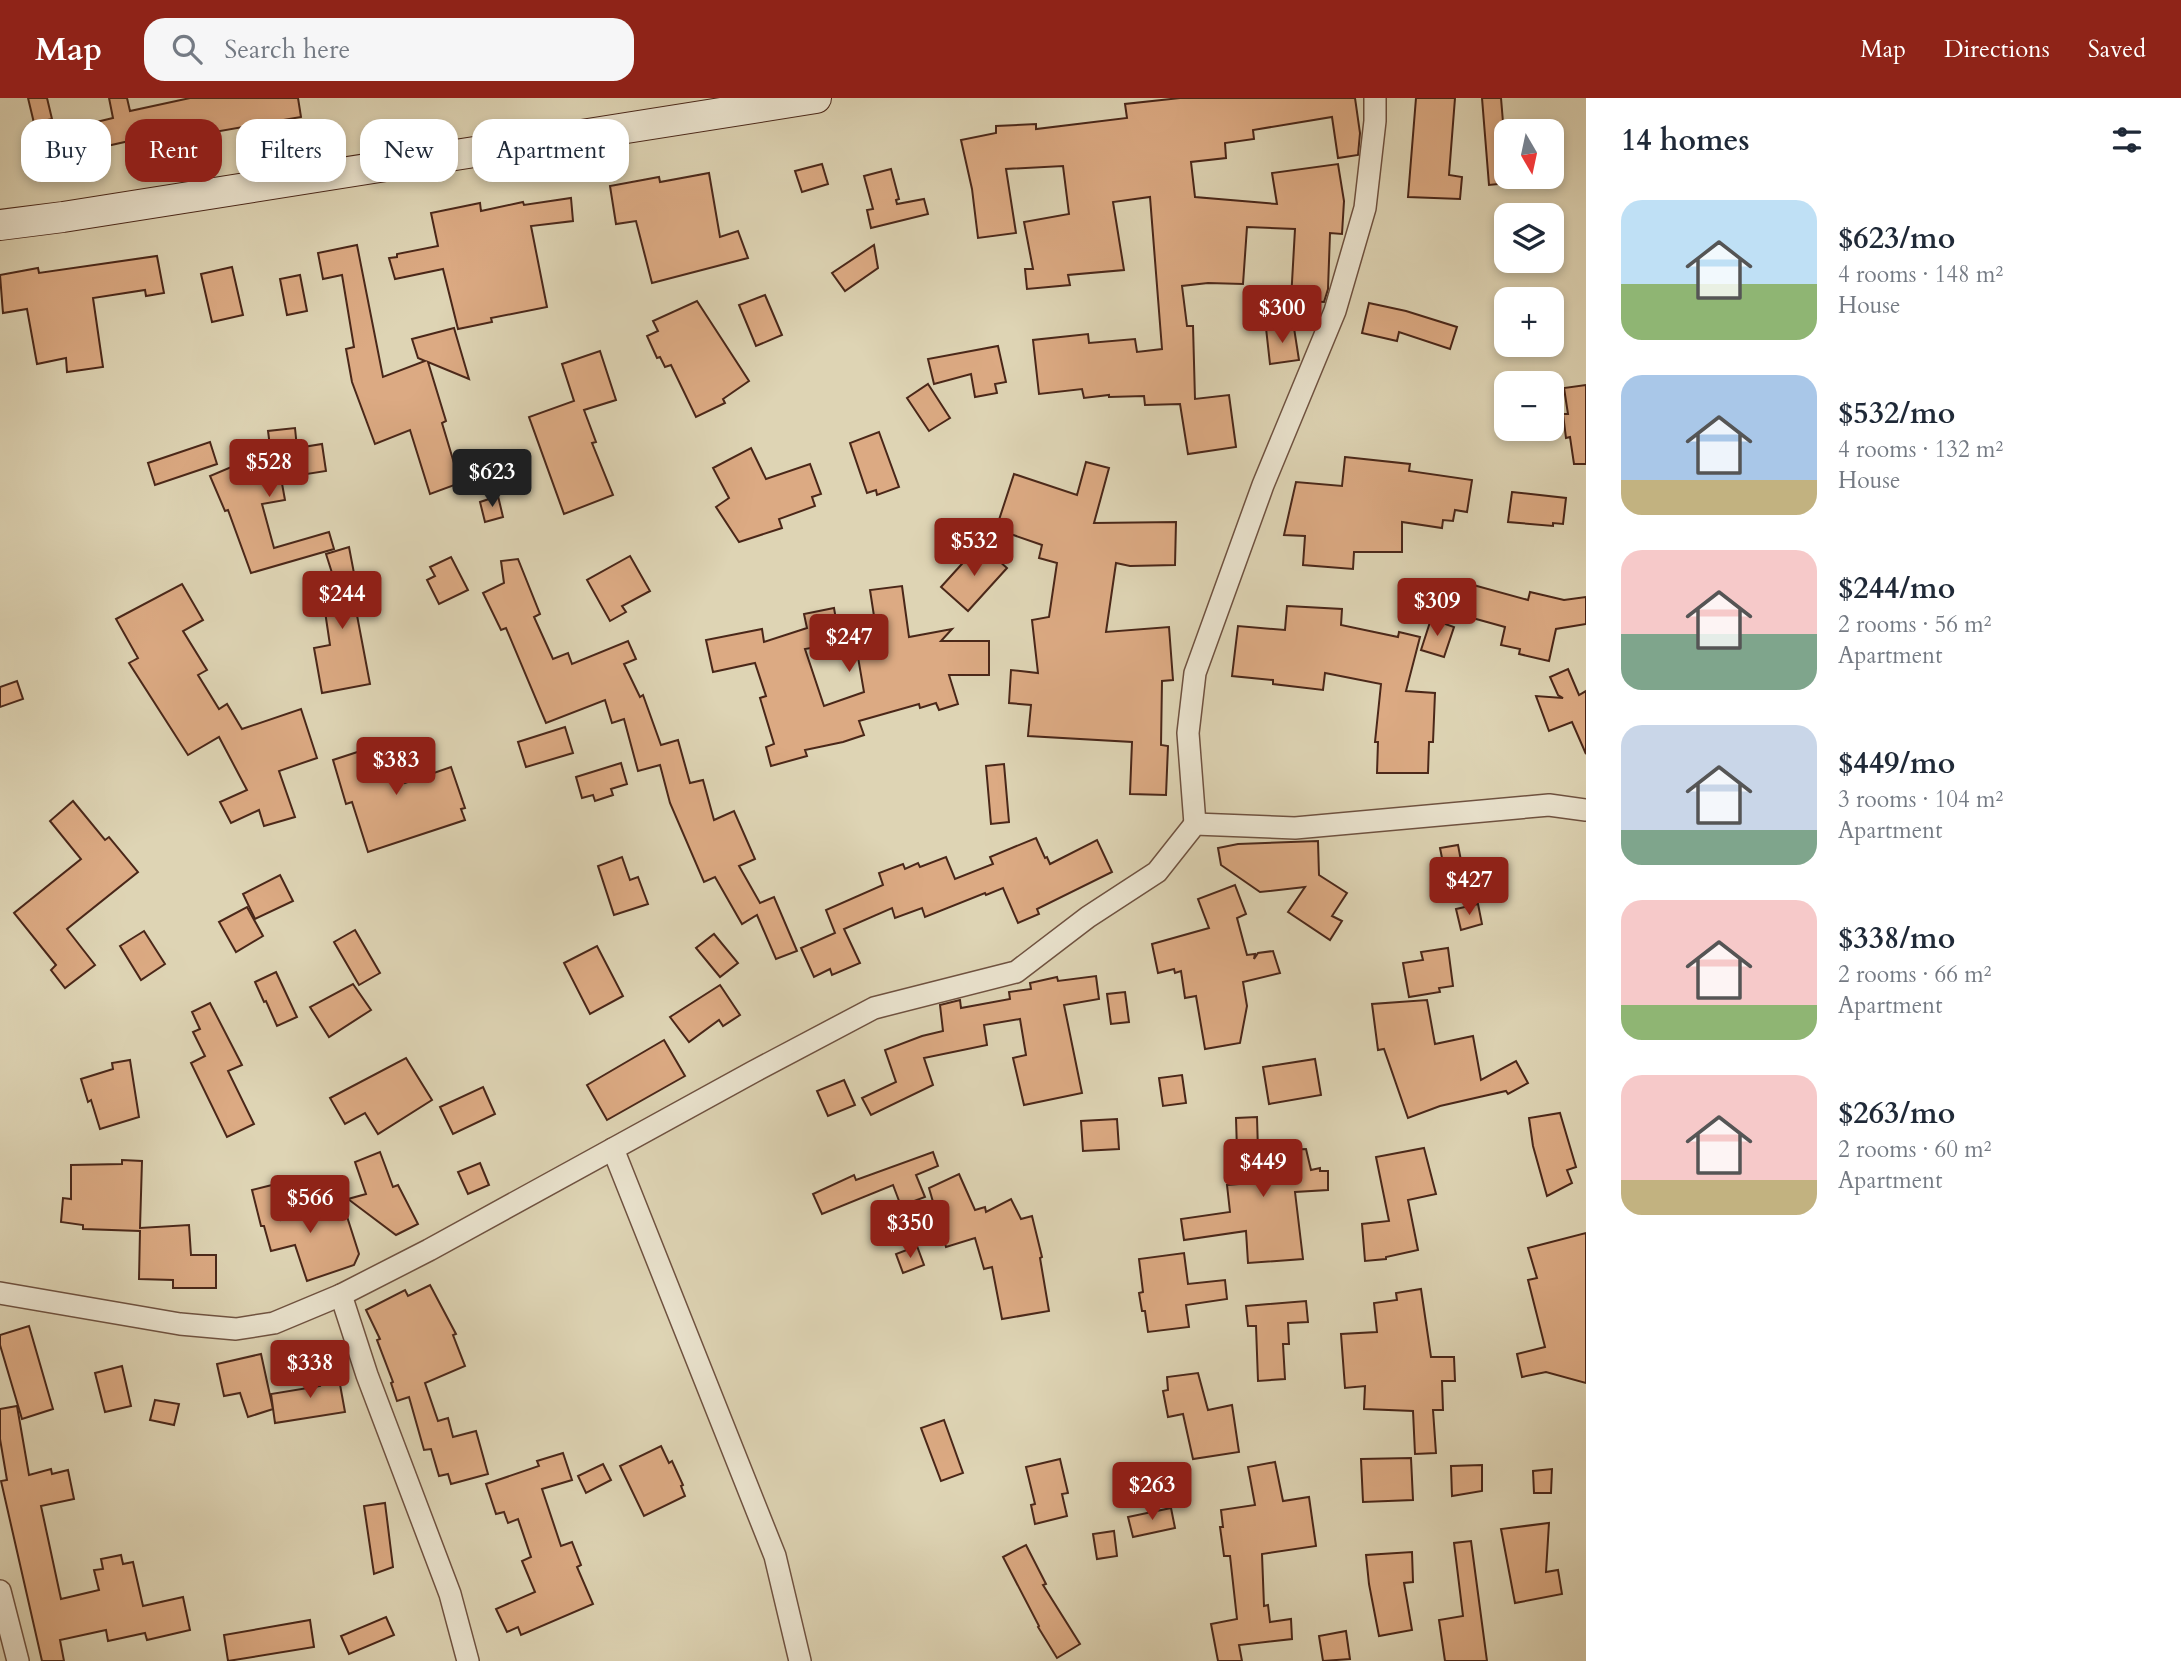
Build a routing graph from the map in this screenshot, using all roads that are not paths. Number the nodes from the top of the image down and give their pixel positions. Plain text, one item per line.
1 (816, 98) edge
2 (1375, 98) edge
3 (696, 107) edge
4 (0, 225) edge
5 (1586, 810) edge
6 (1195, 824) junction
7 (613, 1149) junction
8 (0, 1293) edge
9 (341, 1295) junction
10 (0, 1591) edge
11 (18, 1661) edge
12 (468, 1661) edge
13 (800, 1661) edge

1 - 3 main road
2 - 6 street
3 - 4 main road
5 - 6 street
6 - 7 street
7 - 9 street
7 - 13 street
8 - 9 street
9 - 12 street
10 - 11 street

